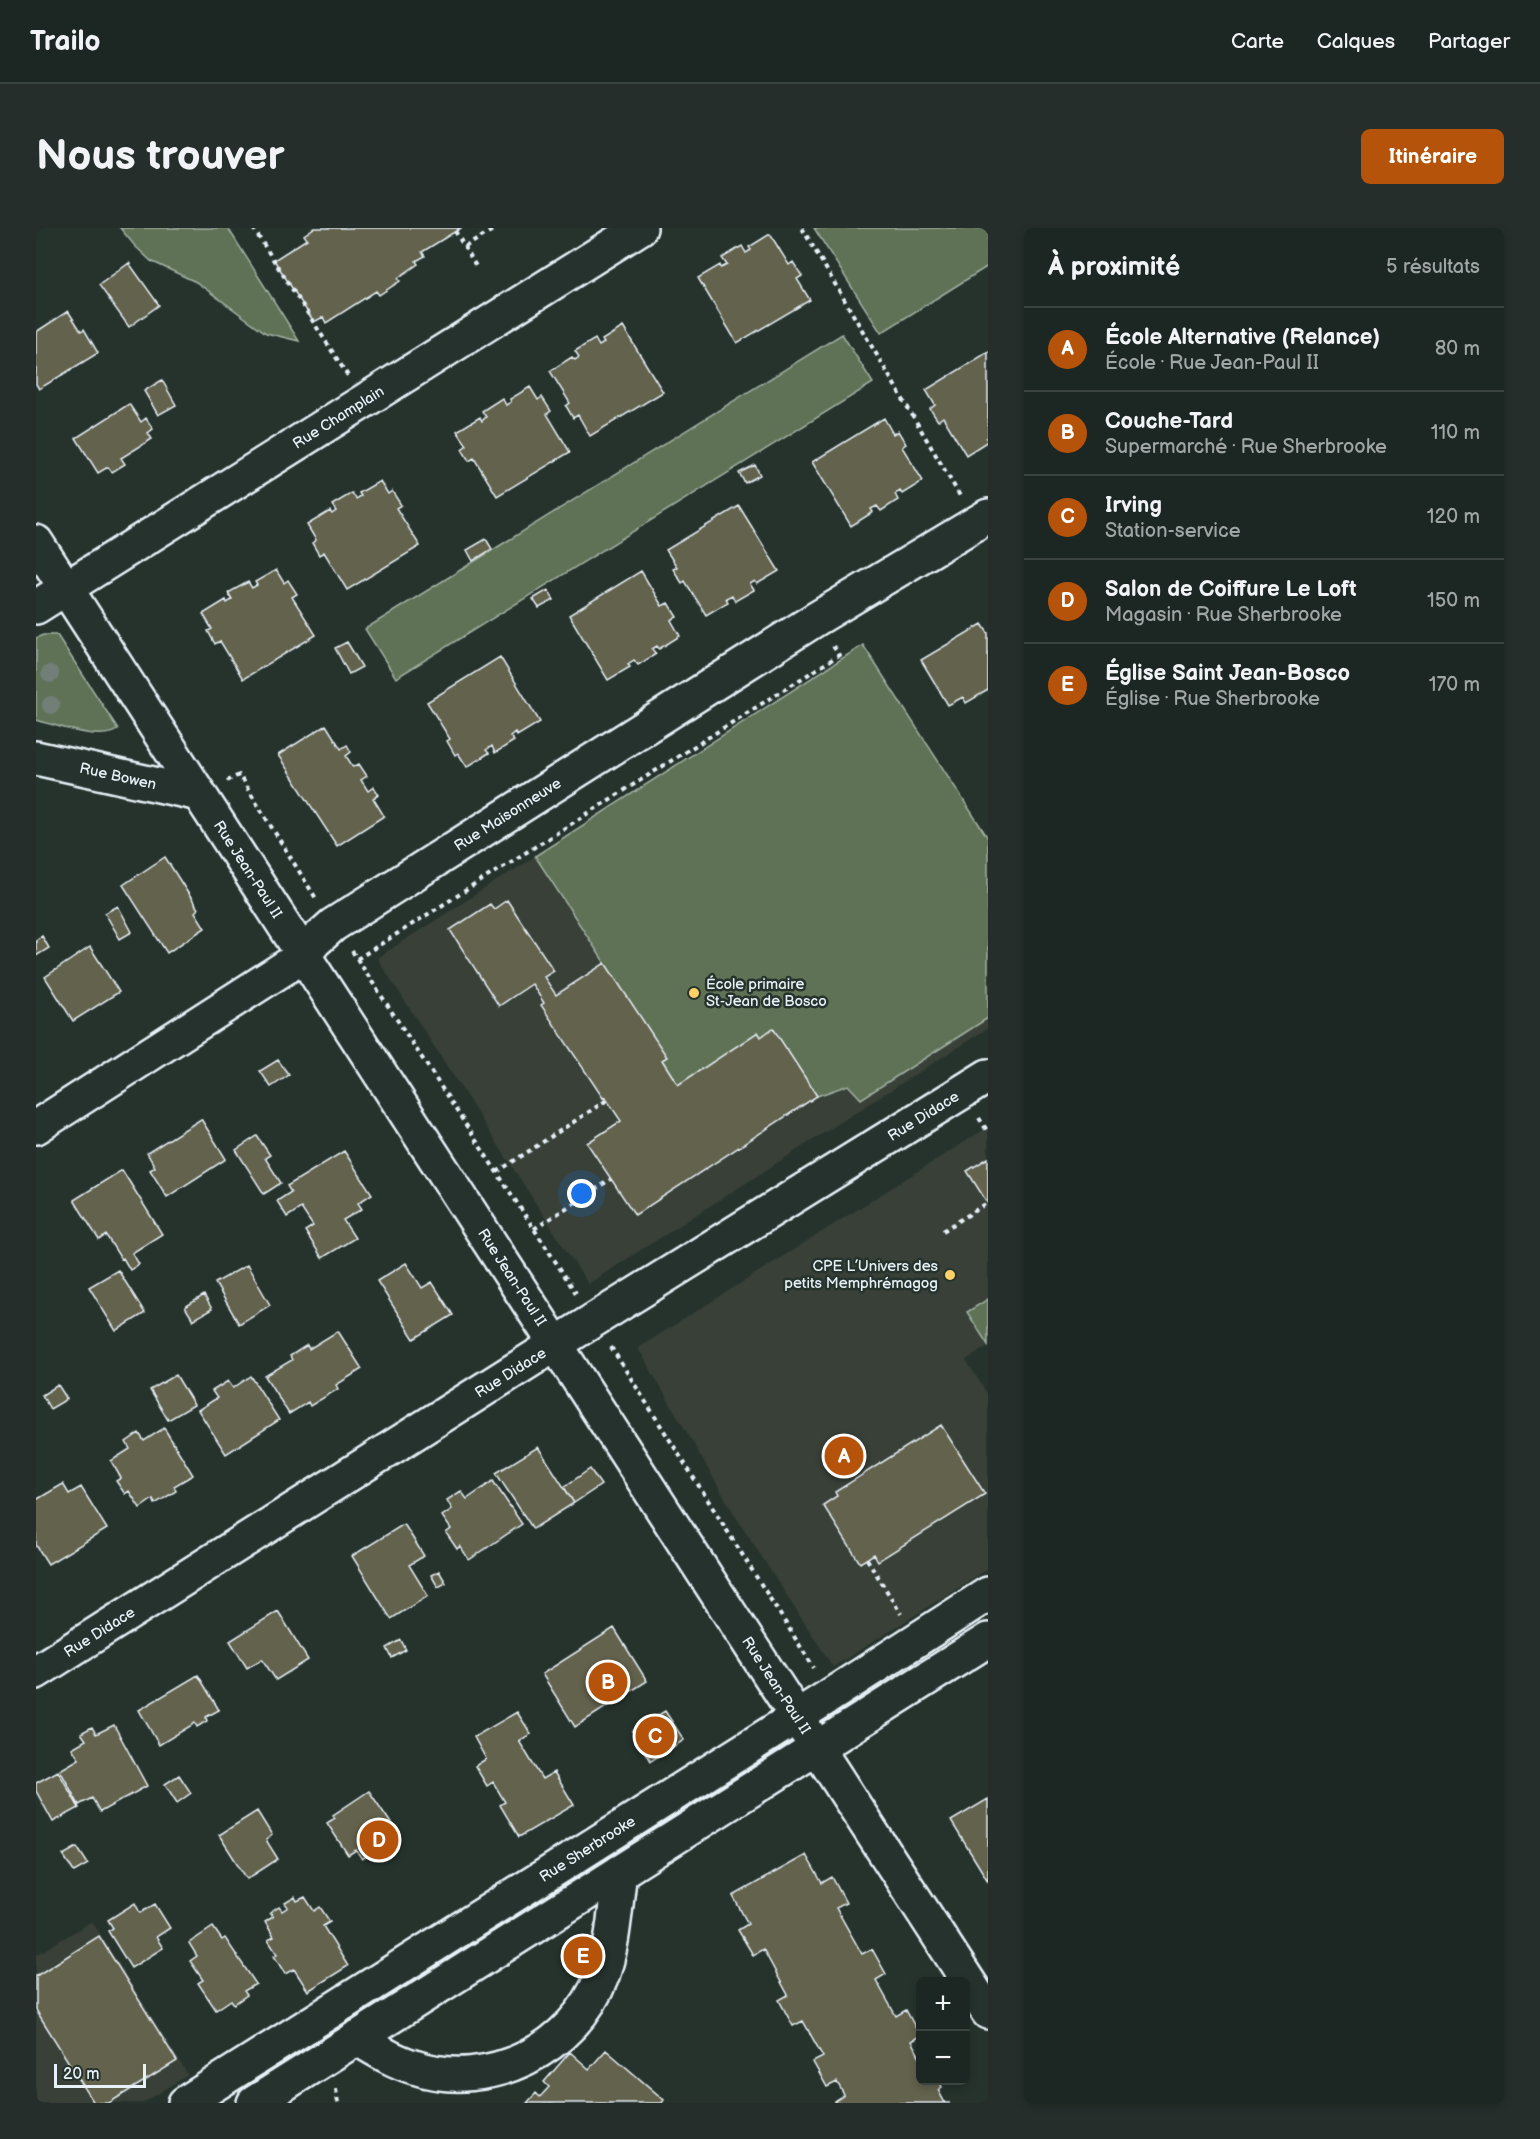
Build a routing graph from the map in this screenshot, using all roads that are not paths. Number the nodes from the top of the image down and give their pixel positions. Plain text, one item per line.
1 (640, 228) edge
2 (975, 507) edge
3 (36, 542) edge
4 (66, 588) junction
5 (36, 607) edge
6 (36, 758) edge
7 (199, 794) junction
8 (303, 956) junction
9 (988, 1076) edge
10 (36, 1127) edge
11 (556, 1345) junction
12 (988, 1594) edge
13 (988, 1640) edge
14 (36, 1672) edge
15 (797, 1716) junction
16 (817, 1747) junction
17 (620, 1872) junction
18 (988, 2012) edge
19 (356, 2038) junction
20 (185, 2103) edge
21 (254, 2103) edge

1 - 4 street, Rue Champlain
2 - 8 street, Rue Maisonneuve
3 - 4 street, Rue Jean-Paul II
4 - 5 street, Rue Champlain
4 - 7 street, Rue Jean-Paul II
6 - 7 street, Rue Bowen
7 - 8 street, Rue Jean-Paul II
8 - 10 street, Rue Maisonneuve
8 - 11 street, Rue Jean-Paul II
9 - 11 street, Rue Didace
11 - 14 street, Rue Didace
11 - 15 street, Rue Jean-Paul II
12 - 15 street, Rue Sherbrooke
13 - 16 street
15 - 16 street, Rue Jean-Paul II
15 - 20 street, Rue Sherbrooke
16 - 17 street
16 - 18 street, Rue Jean-Paul II
17 - 19 street
17 - 19 street
19 - 21 street

